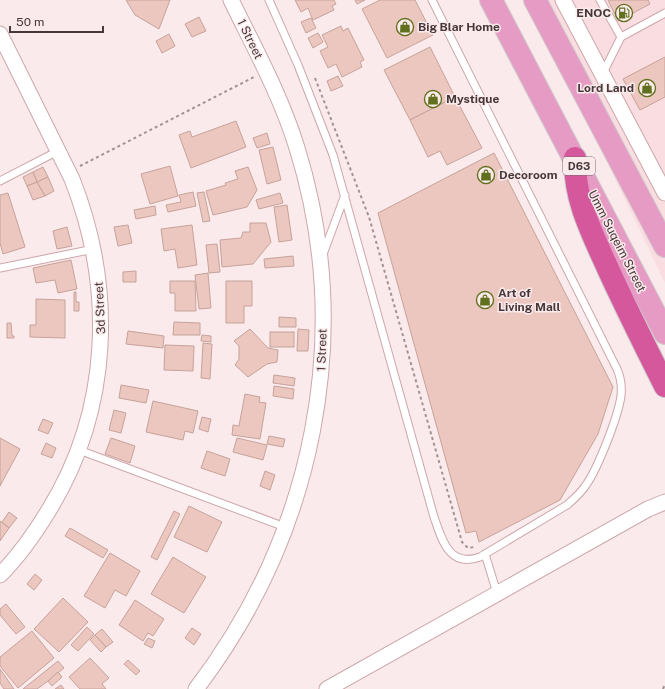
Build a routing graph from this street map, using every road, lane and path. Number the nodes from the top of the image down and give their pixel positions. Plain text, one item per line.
1 (231, 0) edge
2 (269, 0) edge
3 (432, 0) edge
4 (491, 0) edge
5 (535, 0) edge
6 (564, 0) edge
7 (600, 0) edge
8 (665, 13) edge
9 (0, 34) edge
10 (621, 37) junction
11 (266, 71) junction
12 (602, 75) junction
13 (314, 76) dead end
14 (58, 151) junction
15 (575, 158) junction
16 (69, 172) junction
17 (0, 181) edge
18 (665, 193) edge
19 (345, 195) junction
20 (665, 246) edge
21 (94, 249) junction
22 (319, 263) junction
23 (0, 268) edge
24 (665, 333) edge
25 (665, 386) edge
26 (79, 450) junction
27 (665, 495) edge
28 (665, 502) edge
29 (648, 508) junction
30 (287, 528) junction
31 (476, 547) dead end
32 (485, 554) junction
33 (0, 575) edge
34 (497, 593) junction
35 (665, 684) edge
36 (196, 689) edge
37 (327, 689) edge
38 (663, 689) edge

1 - 11 street, 1 Street
2 - 19 lane
3 - 32 lane
4 - 15 main road, Umm Suqeim Street / D63
5 - 20 main road
6 - 12 street
7 - 10 lane
8 - 10 lane
9 - 14 street, 3d Street
10 - 12 lane
11 - 16 path
11 - 22 street, 1 Street
12 - 18 street
13 - 31 path
14 - 16 street, 3d Street
14 - 17 lane
15 - 24 main road, Umm Suqeim Street / D63
15 - 25 highway
16 - 21 street, 3d Street
19 - 22 lane
19 - 32 lane
21 - 23 lane
21 - 26 street, 3d Street
22 - 30 street, 1 Street
26 - 30 lane
26 - 33 street, 3d Street
27 - 29 street
28 - 29 street
29 - 34 street
30 - 36 street, 1 Street
32 - 34 lane
34 - 37 street
35 - 38 path

